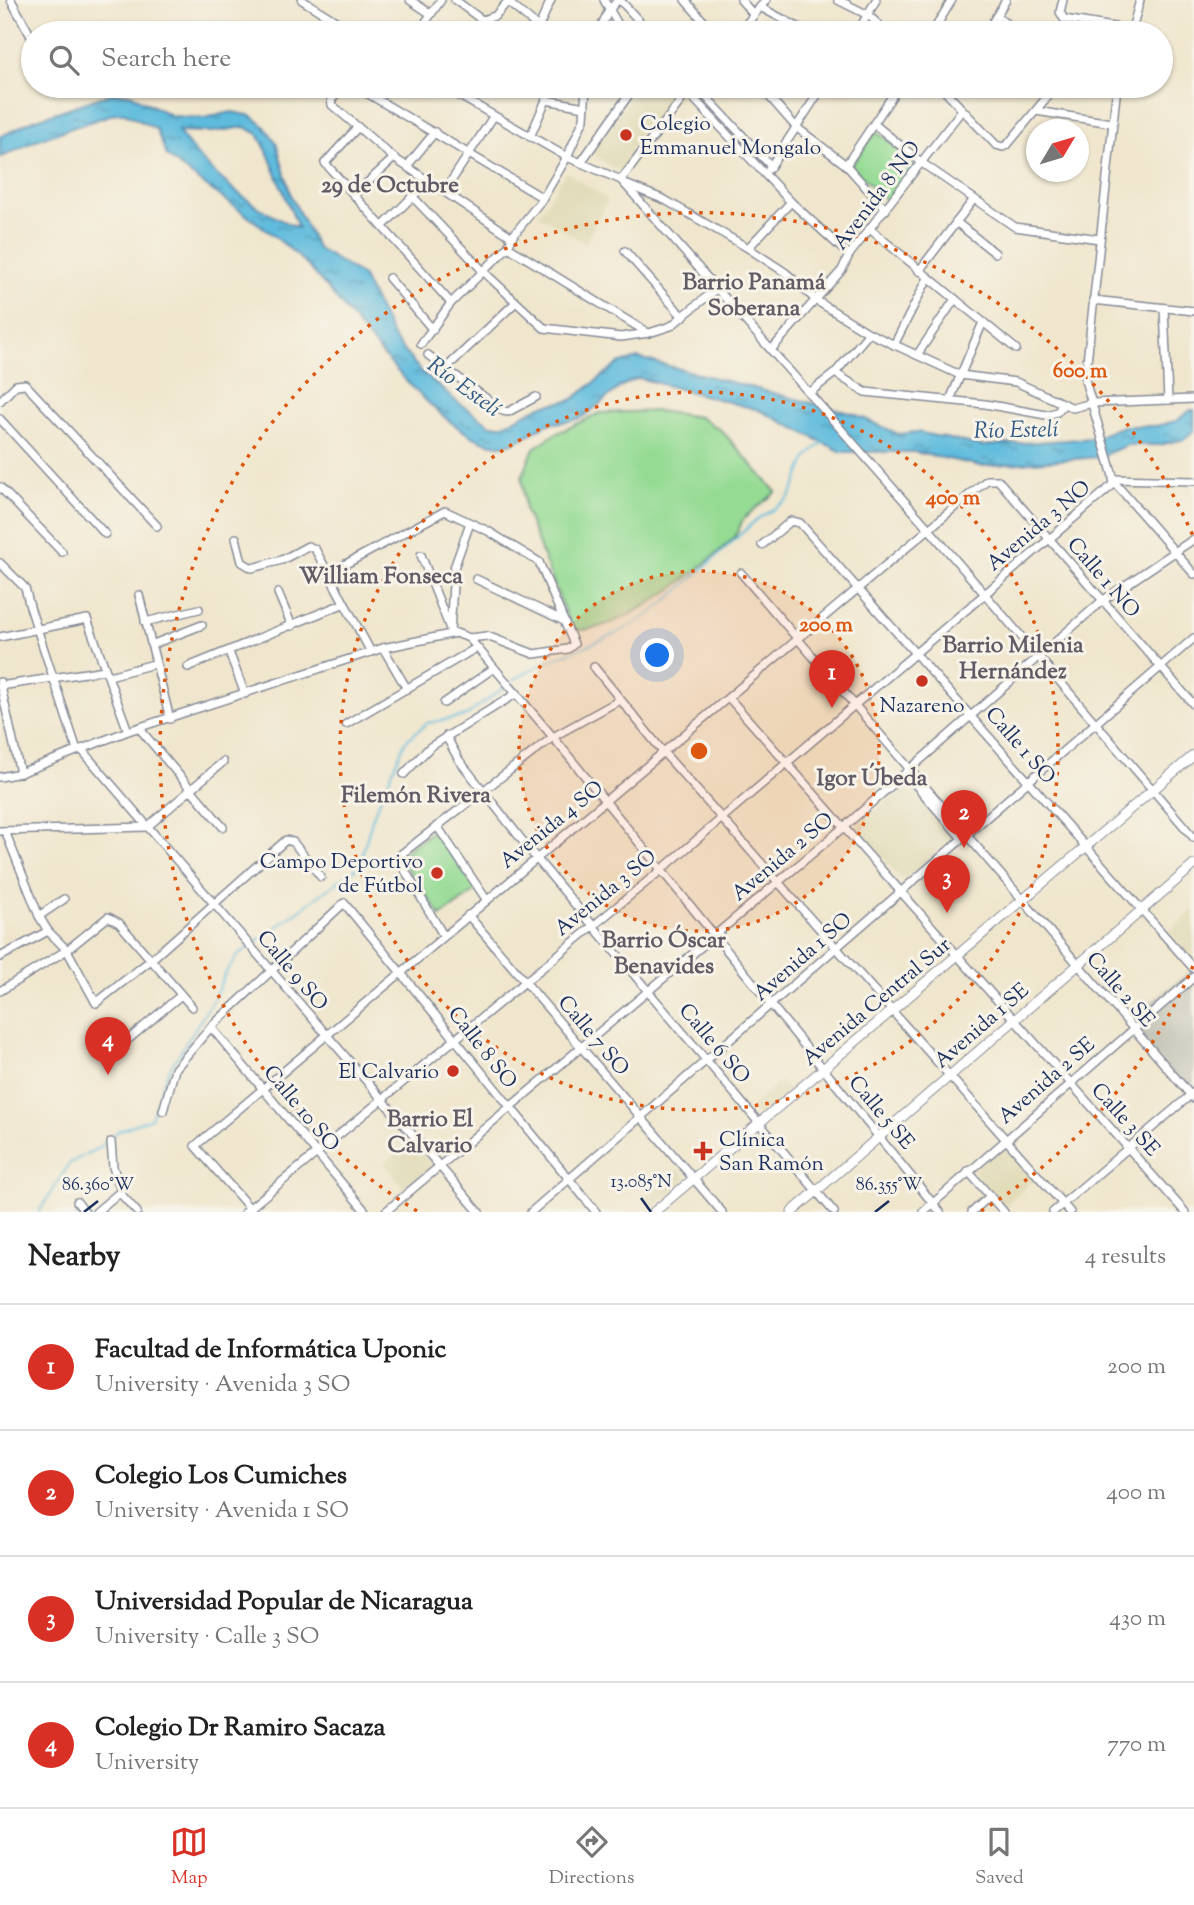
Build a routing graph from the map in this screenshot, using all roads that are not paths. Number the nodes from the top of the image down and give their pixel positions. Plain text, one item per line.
1 (11, 0) edge
2 (302, 0) edge
3 (410, 0) edge
4 (441, 0) edge
5 (455, 0) edge
6 (551, 0) edge
7 (604, 0) edge
8 (619, 0) edge
9 (685, 0) edge
10 (741, 0) edge
11 (838, 0) edge
12 (876, 0) edge
13 (952, 0) edge
14 (1006, 0) edge
15 (1063, 0) edge
16 (1140, 0) edge
17 (509, 1) edge
18 (763, 4) edge
19 (609, 10) junction
20 (752, 13) junction
21 (431, 14) junction
22 (868, 15) junction
23 (996, 17) junction
24 (482, 20) joint
25 (23, 21) edge
26 (336, 21) edge
27 (426, 21) edge
28 (528, 21) edge
29 (541, 21) edge
30 (604, 21) edge
31 (618, 21) edge
32 (639, 21) edge
33 (703, 21) edge
34 (747, 21) edge
35 (790, 21) edge
36 (864, 21) edge
37 (875, 21) edge
38 (939, 21) edge
39 (994, 21) edge
40 (1003, 21) edge
41 (1074, 21) edge
42 (1134, 21) edge
43 (334, 98) edge
44 (376, 98) edge
45 (462, 98) edge
46 (585, 98) edge
47 (627, 98) edge
48 (682, 98) edge
49 (700, 98) edge
50 (701, 98) edge
51 (771, 98) edge
52 (815, 98) edge
53 (891, 98) edge
54 (951, 98) edge
55 (1046, 98) edge
56 (1115, 98) edge
57 (546, 100) joint
58 (585, 107) junction
59 (962, 110) junction
60 (1036, 111) junction
61 (493, 117) junction
62 (1111, 123) junction
63 (874, 124) junction
64 (358, 127) junction
65 (796, 127) junction
66 (435, 132) junction
67 (530, 137) junction
68 (471, 155) junction
69 (567, 157) junction
70 (394, 158) junction
71 (582, 161) junction
72 (922, 163) junction
73 (408, 165) junction
74 (846, 165) junction
75 (771, 166) junction
76 (766, 175) junction
77 (428, 181) junction
78 (623, 181) junction
79 (446, 190) junction
80 (355, 194) junction
81 (412, 196) junction
82 (543, 198) junction
83 (974, 199) junction
84 (791, 202) junction
85 (886, 210) junction
86 (956, 222) junction
87 (383, 226) junction
88 (871, 230) junction
89 (512, 237) junction
90 (1099, 239) junction
91 (508, 247) junction
92 (748, 248) junction
93 (625, 251) dead end
94 (995, 253) dead end
95 (849, 255) junction
96 (919, 271) junction
97 (484, 272) junction
98 (389, 278) dead end
99 (928, 278) junction
100 (716, 289) junction
101 (955, 299) junction
102 (1093, 300) junction
103 (817, 301) junction
104 (451, 303) junction
105 (515, 303) junction
106 (1164, 308) junction
107 (1194, 312) edge
108 (683, 317) junction
109 (983, 323) junction
110 (433, 330) junction
111 (869, 333) junction
112 (649, 334) junction
113 (421, 344) dead end
114 (894, 345) junction
115 (1016, 349) dead end
116 (771, 350) junction
117 (428, 355) dead end
118 (916, 355) junction
119 (446, 369) junction
120 (835, 373) junction
121 (960, 375) junction
122 (810, 393) junction
123 (1089, 393) junction
124 (536, 397) dead end
125 (1194, 399) edge
126 (950, 400) junction
127 (1168, 400) junction
128 (0, 401) edge
129 (1092, 403) junction
130 (1063, 405) junction
131 (1076, 408) junction
132 (0, 419) edge
133 (987, 480) joint
134 (1114, 481) junction
135 (1194, 481) edge
136 (0, 487) edge
137 (470, 523) junction
138 (157, 526) dead end
139 (929, 529) junction
140 (105, 534) dead end
141 (236, 538) dead end
142 (1194, 539) edge
143 (1048, 540) junction
144 (762, 545) dead end
145 (1175, 551) junction
146 (62, 552) dead end
147 (421, 555) dead end
148 (0, 564) edge
149 (741, 573) dead end
150 (327, 574) junction
151 (1194, 574) edge
152 (476, 579) dead end
153 (860, 590) junction
154 (278, 593) dead end
155 (984, 594) junction
156 (139, 596) dead end
157 (1102, 601) junction
158 (345, 603) junction
159 (199, 609) dead end
160 (564, 621) junction
161 (145, 622) junction
162 (202, 625) dead end
163 (292, 626) junction
164 (39, 631) junction
165 (450, 632) junction
166 (0, 636) edge
167 (469, 638) junction
168 (1194, 638) edge
169 (799, 641) junction
170 (151, 645) junction
171 (383, 648) junction
172 (476, 648) junction
173 (229, 652) junction
174 (372, 652) junction
175 (917, 654) junction
176 (1039, 659) junction
177 (154, 664) junction
178 (188, 667) dead end
179 (594, 667) dead end
180 (1161, 667) junction
181 (494, 668) junction
182 (107, 673) junction
183 (55, 677) junction
184 (0, 684) edge
185 (407, 688) junction
186 (514, 690) junction
187 (245, 694) junction
188 (729, 698) junction
189 (618, 701) junction
190 (444, 703) dead end
191 (1194, 705) edge
192 (854, 706) junction
193 (973, 716) junction
194 (170, 719) junction
195 (346, 724) dead end
196 (1095, 725) junction
197 (139, 728) junction
198 (4, 730) edge
199 (128, 731) junction
200 (446, 736) junction
201 (554, 737) junction
202 (79, 750) junction
203 (664, 753) junction
204 (1194, 755) edge
205 (223, 762) dead end
206 (788, 763) junction
207 (909, 770) junction
208 (20, 773) junction
209 (404, 774) dead end
210 (0, 777) edge
211 (1029, 781) junction
212 (192, 789) junction
213 (1153, 789) junction
214 (484, 791) junction
215 (606, 803) junction
216 (722, 818) junction
217 (437, 826) junction
218 (845, 826) junction
219 (147, 827) junction
220 (223, 827) dead end
221 (3, 831) edge
222 (966, 836) junction
223 (1194, 838) edge
224 (1087, 846) junction
225 (536, 858) junction
226 (1194, 865) edge
227 (660, 871) junction
228 (321, 877) dead end
229 (778, 882) junction
230 (902, 890) junction
231 (64, 899) dead end
232 (486, 900) junction
233 (1022, 901) junction
234 (214, 903) junction
235 (1143, 909) junction
236 (468, 915) junction
237 (39, 916) junction
238 (594, 924) junction
239 (48, 931) junction
240 (443, 935) junction
241 (714, 936) junction
242 (838, 949) junction
243 (67, 950) junction
244 (958, 955) junction
245 (0, 957) edge
246 (152, 959) junction
247 (1077, 965) junction
248 (1194, 969) edge
249 (399, 971) junction
250 (271, 972) junction
251 (1194, 977) edge
252 (524, 980) junction
253 (648, 990) junction
254 (0, 991) edge
255 (181, 995) junction
256 (771, 1005) junction
257 (191, 1007) dead end
258 (890, 1011) junction
259 (1015, 1019) junction
260 (211, 1027) junction
261 (1133, 1028) junction
262 (325, 1034) junction
263 (454, 1037) junction
264 (581, 1047) junction
265 (117, 1049) dead end
266 (706, 1061) junction
267 (823, 1068) junction
268 (948, 1076) junction
269 (1070, 1083) junction
270 (263, 1089) junction
271 (1193, 1096) edge
272 (382, 1098) junction
273 (508, 1107) junction
274 (163, 1111) dead end
275 (641, 1118) junction
276 (759, 1124) junction
277 (880, 1137) junction
278 (1005, 1138) junction
279 (111, 1142) dead end
280 (1128, 1149) junction
281 (316, 1152) junction
282 (440, 1167) junction
283 (968, 1171) junction
284 (568, 1179) junction
285 (694, 1179) junction
286 (816, 1191) junction
287 (120, 1194) junction
288 (990, 1196) junction
289 (77, 1202) dead end
290 (933, 1203) junction
291 (1063, 1204) junction
292 (249, 1211) edge
293 (85, 1212) edge
294 (96, 1212) edge
295 (137, 1212) edge
296 (366, 1212) edge
297 (384, 1212) edge
298 (479, 1212) edge
299 (531, 1212) edge
300 (596, 1212) edge
301 (654, 1212) edge
302 (722, 1212) edge
303 (792, 1212) edge
304 (834, 1212) edge
305 (923, 1212) edge
306 (940, 1212) edge
307 (972, 1212) edge
308 (1004, 1212) edge
309 (1053, 1212) edge
310 (1070, 1212) edge
311 (1185, 1212) edge

1 - 25 street
2 - 26 street
3 - 21 street
4 - 21 street
5 - 24 street
6 - 29 street
7 - 19 street
8 - 19 street
8 - 32 street
9 - 33 street
10 - 20 street
11 - 22 street
12 - 22 street
13 - 38 street
14 - 23 street
15 - 41 street
16 - 42 street
17 - 24 street
17 - 28 street
18 - 20 street
18 - 35 street
19 - 30 street
19 - 31 street
20 - 34 street
21 - 27 street
22 - 36 street
22 - 37 street
23 - 39 street
23 - 40 street
43 - 64 street
44 - 66 street
45 - 61 street
46 - 58 street
47 - 71 street
48 - 78 street
49 - 76 street
50 - 75 street
51 - 65 street
52 - 65 street
53 - 63 street
54 - 59 street
55 - 60 street
56 - 62 street
57 - 58 street
57 - 67 street
58 - 69 street
59 - 60 street
59 - 72 street, Avenida 8 NO
60 - 62 street
61 - 67 street
61 - 68 street
62 - 90 street
63 - 72 street
63 - 74 street
64 - 70 street
64 - 80 street
65 - 74 street
65 - 75 street
66 - 68 street
66 - 73 street
67 - 69 street
68 - 79 street
68 - 82 street
69 - 71 street
69 - 82 street
70 - 73 street
70 - 80 street
71 - 78 street
72 - 83 street
72 - 85 street, Avenida 8 NO
73 - 77 street
74 - 85 street
75 - 76 street
76 - 84 street
77 - 79 street
77 - 81 street
78 - 92 street
78 - 100 street
79 - 89 street
80 - 87 street
81 - 87 street
81 - 97 street
82 - 89 street
83 - 86 street
83 - 90 street
84 - 92 street
84 - 95 street
85 - 88 street, Avenida 8 NO
86 - 94 street
86 - 96 street
87 - 104 street
88 - 95 street, Avenida 8 NO
88 - 96 street
89 - 91 street
90 - 102 street
91 - 97 street
91 - 112 street
92 - 103 street
93 - 108 street
95 - 103 street, Avenida 8 NO
96 - 99 street
97 - 104 street
97 - 105 street
98 - 110 street
99 - 101 street
99 - 114 street
100 - 108 street
100 - 116 street
101 - 109 street
101 - 118 street
102 - 106 street
102 - 123 street
103 - 111 street
103 - 116 street, Avenida 8 NO
104 - 110 street
105 - 112 street
105 - 119 street
106 - 107 street
106 - 127 street
108 - 112 street
109 - 115 street
109 - 121 street
110 - 113 street
111 - 114 street
111 - 120 street
114 - 118 street
116 - 122 street
117 - 119 street
118 - 121 street
119 - 124 street
120 - 122 street
120 - 126 street
121 - 126 street
121 - 130 street
122 - 139 street
123 - 129 street
123 - 131 street
125 - 127 street
126 - 130 street
127 - 129 street
128 - 138 street
129 - 131 street
129 - 134 street
130 - 131 street
132 - 140 street
133 - 139 street, Avenida 4 SO
133 - 143 street, Calle 1 NO
134 - 135 street
134 - 143 street, Avenida 3 NO
134 - 145 street
136 - 146 street
137 - 150 street
137 - 160 street
137 - 165 street
139 - 153 street, Avenida 4 SO
139 - 155 street
141 - 150 street
142 - 145 street, Avenida 2 SO
143 - 155 street, Avenida 3 NO
143 - 157 street, Calle 1 NO
144 - 153 street, Calle 1 SO
145 - 151 street
145 - 157 street, Avenida 2 SO
147 - 165 street
148 - 164 street
149 - 169 street, Calle 2 SE
150 - 158 street
152 - 160 street
153 - 169 street, Avenida 4 SO
153 - 175 street, Calle 1 SO
154 - 163 street
155 - 175 street, Avenida 3 SO
155 - 176 street
156 - 161 street
157 - 176 street, Avenida 2 SO
157 - 180 street, Calle 1 NO
158 - 163 street
158 - 174 street
159 - 161 street
160 - 167 street
161 - 170 street
162 - 170 street
163 - 173 street
164 - 166 street
164 - 182 street
164 - 183 street
165 - 167 street
165 - 171 street
167 - 172 street, Calle 5 SE
168 - 180 street, Avenida 1 SO
169 - 188 street, Avenida 4 SO
169 - 192 street, Calle 2 SE
170 - 177 street
171 - 174 street
171 - 185 street
172 - 181 street, Calle 5 SE
172 - 185 street
173 - 178 street
173 - 187 street
174 - 187 street
175 - 192 street, Avenida 3 SO
175 - 193 street, Calle 1 SO
176 - 193 street, Avenida 2 SO
176 - 196 street
177 - 182 street
177 - 194 street
179 - 189 street
180 - 191 street, Calle 1 NO
180 - 196 street, Avenida 1 SO
181 - 186 street, Calle 5 SE
181 - 190 street
182 - 183 street
182 - 199 street
183 - 184 street
183 - 202 street
184 - 198 street
185 - 195 street
186 - 200 street
186 - 201 street, Calle 5 SE
187 - 194 street
188 - 203 street, Avenida 4 SO
188 - 206 street, Calle 3 SE
189 - 201 street
189 - 203 street
192 - 206 street, Avenida 3 SO
192 - 207 street, Calle 2 SE
193 - 207 street, Avenida 2 SO
193 - 211 street, Calle 1 SO
194 - 197 street
196 - 211 street, Avenida 1 SO
196 - 213 street
197 - 199 street
197 - 212 street
198 - 208 street
199 - 202 street
200 - 209 street
200 - 214 street, Calle 6 SO
201 - 214 street
201 - 215 street, Calle 5 SE
202 - 208 street
202 - 219 street, Calle 9 SO
203 - 215 street, Avenida 4 SO
203 - 216 street
204 - 213 street, Avenida Central Sur
205 - 212 street
206 - 216 street, Avenida 3 SO
206 - 218 street, Calle 3 SE
207 - 218 street, Avenida 2 SO
207 - 222 street, Calle 2 SE
208 - 210 street
211 - 222 street, Avenida 1 SO
211 - 224 street, Calle 1 SO
212 - 219 street
212 - 220 street
213 - 223 street
213 - 224 street, Avenida Central Sur
214 - 217 street
214 - 225 street, Calle 6 SO
215 - 225 street, Avenida 4 SO
215 - 227 street, Calle 5 SE
216 - 227 street, Avenida 3 SO
216 - 229 street
217 - 232 street
217 - 240 street
218 - 229 street, Avenida 2 SO
218 - 230 street, Calle 3 SE
219 - 221 street
219 - 234 street, Calle 9 SO
221 - 237 street
222 - 230 street, Avenida 1 SO
222 - 233 street, Calle 2 SE
224 - 233 street, Avenida Central Sur
224 - 235 street, Calle 1 SO
225 - 232 street, Avenida 4 SO
225 - 238 street, Calle 6 SO
226 - 235 street, Avenida 1 SE
227 - 238 street, Avenida 3 SO
227 - 241 street, Calle 5 SE
228 - 234 street
229 - 241 street, Avenida 2 SO
229 - 242 street
230 - 242 street, Avenida 1 SO
230 - 244 street, Calle 3 SE
231 - 237 street
232 - 236 street, Avenida 4 SO
233 - 244 street, Avenida Central Sur
233 - 247 street, Calle 2 SE
234 - 246 street
234 - 250 street, Calle 9 SO
235 - 247 street, Avenida 1 SE
235 - 248 street, Calle 1 SO
236 - 240 street, Avenida 4 SO
236 - 252 street, Calle 7 SO
237 - 239 street
238 - 252 street, Avenida 3 SO
238 - 253 street, Calle 6 SO
239 - 243 street
239 - 245 street
240 - 249 street, Avenida 4 SO
241 - 253 street, Avenida 2 SO
241 - 256 street, Calle 5 SE
242 - 256 street, Avenida 1 SO
242 - 258 street
243 - 246 street
243 - 246 street
243 - 254 street
244 - 258 street, Avenida Central Sur
244 - 259 street, Calle 3 SE
246 - 255 street
247 - 259 street, Avenida 1 SE
247 - 261 street, Calle 2 SE
249 - 250 street, Calle 8 SO
249 - 262 street, Avenida 4 SO
249 - 263 street, Calle 8 SO
250 - 260 street
250 - 262 street, Calle 9 SO
251 - 261 street, Avenida 2 SE
252 - 263 street, Avenida 3 SO
252 - 264 street, Calle 7 SO
253 - 264 street, Avenida 2 SO
253 - 266 street, Calle 6 SO
255 - 257 street
255 - 265 street
256 - 266 street, Avenida 1 SO
256 - 267 street, Calle 5 SE
258 - 267 street, Avenida Central Sur
258 - 268 street
259 - 268 street, Avenida 1 SE
259 - 269 street, Calle 3 SE
260 - 270 street, Calle 10 SO
260 - 274 street
261 - 269 street, Avenida 2 SE
261 - 271 street, Calle 2 SE
262 - 270 street, Avenida 4 SO
262 - 272 street, Calle 9 SO
263 - 272 street, Avenida 3 SO
263 - 273 street, Calle 8 SO
264 - 273 street, Avenida 2 SO
264 - 275 street, Calle 7 SO
266 - 275 street, Avenida 1 SO
266 - 276 street, Calle 6 SO
267 - 276 street, Avenida Central Sur
267 - 277 street, Calle 5 SE
268 - 277 street, Avenida 1 SE
268 - 278 street
269 - 278 street, Avenida 2 SE
269 - 280 street, Calle 3 SE
270 - 281 street, Calle 10 SO
270 - 292 street, Avenida 4 SO
271 - 280 street
272 - 281 street, Avenida 3 SO
272 - 282 street, Calle 9 SO
273 - 282 street, Avenida 2 SO
273 - 284 street, Calle 8 SO
275 - 284 street, Avenida 1 SO
275 - 285 street, Calle 7 SO
276 - 285 street, Avenida Central Sur
276 - 286 street, Calle 6 SO
277 - 286 street, Avenida 1 SE
277 - 290 street, Calle 5 SE
278 - 283 street, Avenida 2 SE
278 - 291 street
279 - 287 street
280 - 291 street
280 - 311 street, Calle 3 SE
281 - 292 street, Avenida 3 SO
281 - 296 street, Calle 10 SO
282 - 297 street, Avenida 2 SO
282 - 298 street, Calle 9 SO
283 - 288 street
283 - 290 street, Avenida 2 SE
284 - 299 street, Avenida 1 SO
284 - 300 street, Calle 8 SO
285 - 301 street, Avenida Central Sur
285 - 302 street, Calle 7 SO
286 - 303 street, Avenida 1 SE
286 - 304 street, Calle 6 SO
287 - 294 street
287 - 295 street
288 - 307 street
288 - 308 street
289 - 293 street
290 - 305 street, Avenida 2 SE
290 - 306 street, Calle 5 SE
291 - 309 street
291 - 310 street

